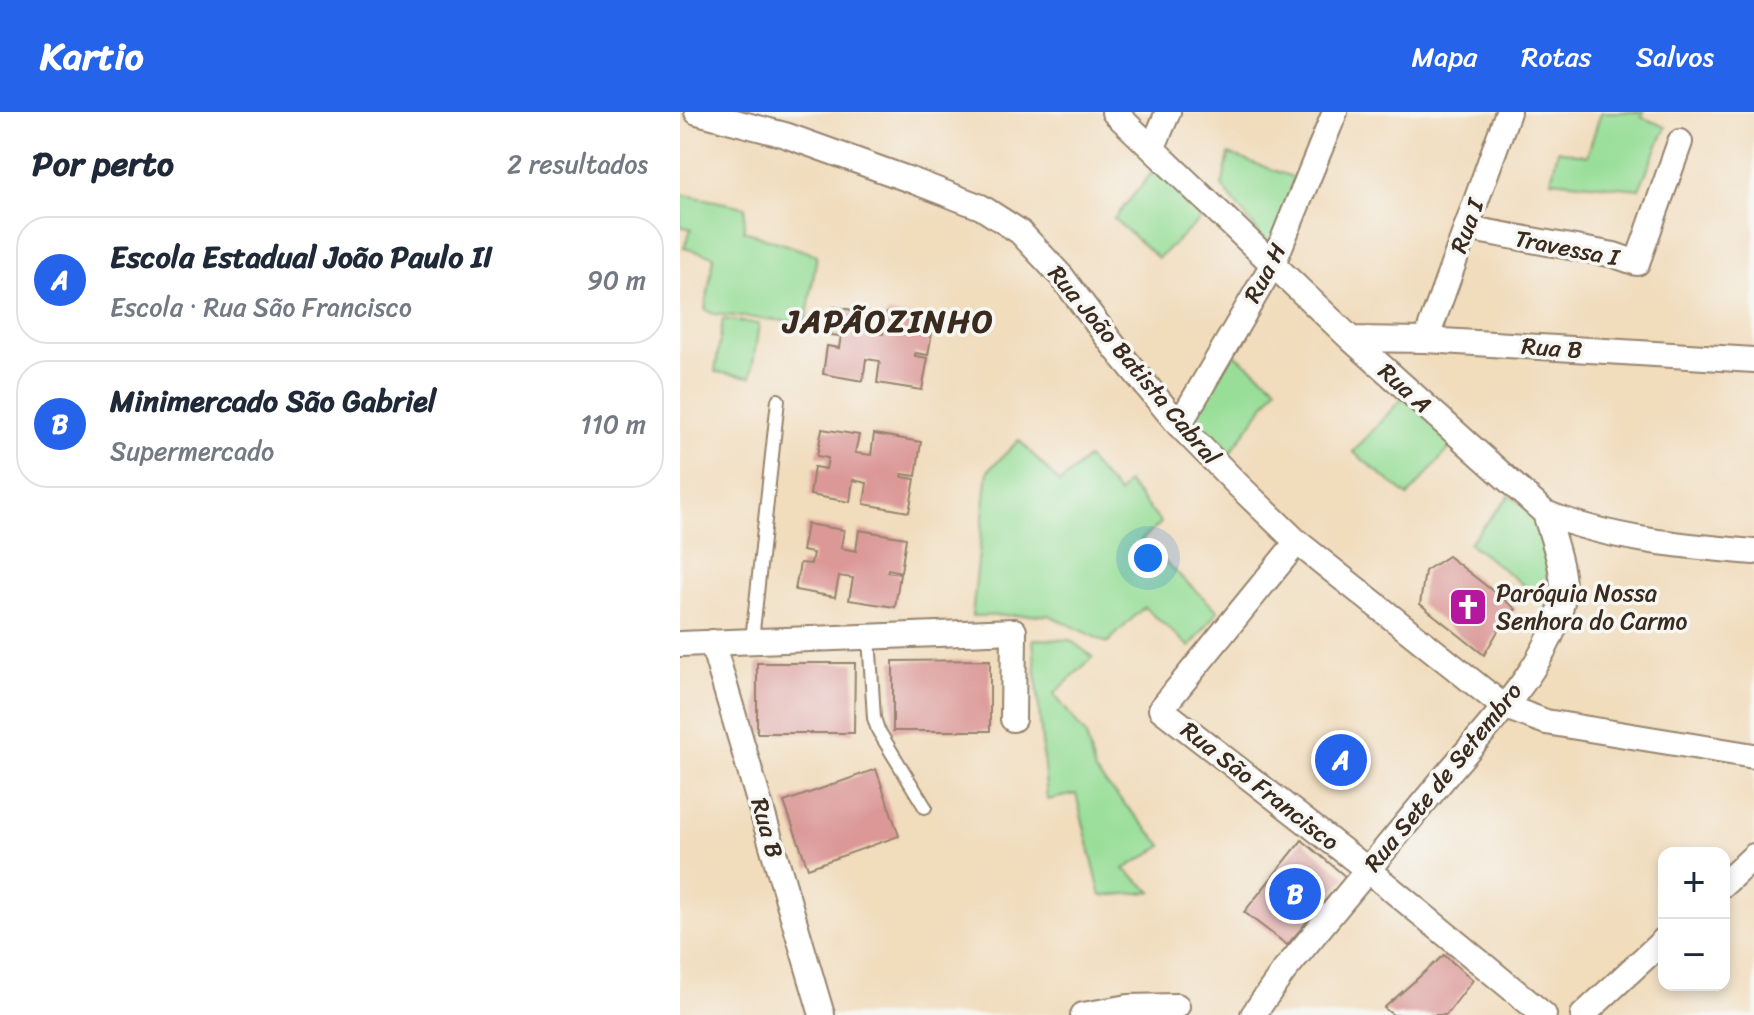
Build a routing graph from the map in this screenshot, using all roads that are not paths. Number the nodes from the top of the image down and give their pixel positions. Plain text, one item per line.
1 (697, 112) edge
2 (1114, 112) edge
3 (1168, 112) edge
4 (1335, 112) edge
5 (1508, 112) edge
6 (1680, 142) dead end
7 (1153, 147) junction
8 (1466, 228) junction
9 (1273, 264) junction
10 (1351, 339) junction
11 (1426, 340) junction
12 (1754, 360) edge
13 (778, 400) dead end
14 (1179, 425) junction
15 (1545, 513) junction
16 (1297, 542) junction
17 (1754, 552) edge
18 (869, 636) junction
19 (752, 640) junction
20 (712, 642) junction
21 (680, 644) edge
22 (1503, 706) junction
23 (1013, 719) dead end
24 (1754, 756) edge
25 (925, 807) dead end
26 (1754, 856) edge
27 (1368, 870) junction
28 (1730, 878) edge
29 (1658, 946) edge
30 (1177, 1006) dead end
31 (822, 1015) edge
32 (1083, 1015) edge
33 (1253, 1015) edge
34 (1544, 1015) edge
35 (1583, 1015) edge

1 - 14 street, Rua João Batista Cabral
2 - 7 street, Rua A
3 - 7 street
4 - 9 street, Rua H
5 - 8 street, Rua I
6 - 8 street, Travessa I
7 - 9 street, Rua A
8 - 11 street, Rua I
9 - 10 street, Rua A
9 - 14 street, Rua H
10 - 11 street, Rua B
10 - 15 street, Rua A
11 - 12 street, Rua B
13 - 19 lane
14 - 16 street, Rua João Batista Cabral
15 - 17 street, Rua A
15 - 22 street, Rua Sete de Setembro
16 - 22 street, Rua João Batista Cabral
16 - 27 street, Rua São Francisco
18 - 19 street
18 - 23 street
18 - 25 lane
19 - 20 street
20 - 21 street
20 - 31 street, Rua B
22 - 24 street, Rua João Batista Cabral
22 - 27 street, Rua Sete de Setembro
26 - 28 street
27 - 33 street, Rua Sete de Setembro
27 - 34 street, Rua São Francisco
29 - 35 street
30 - 32 street

